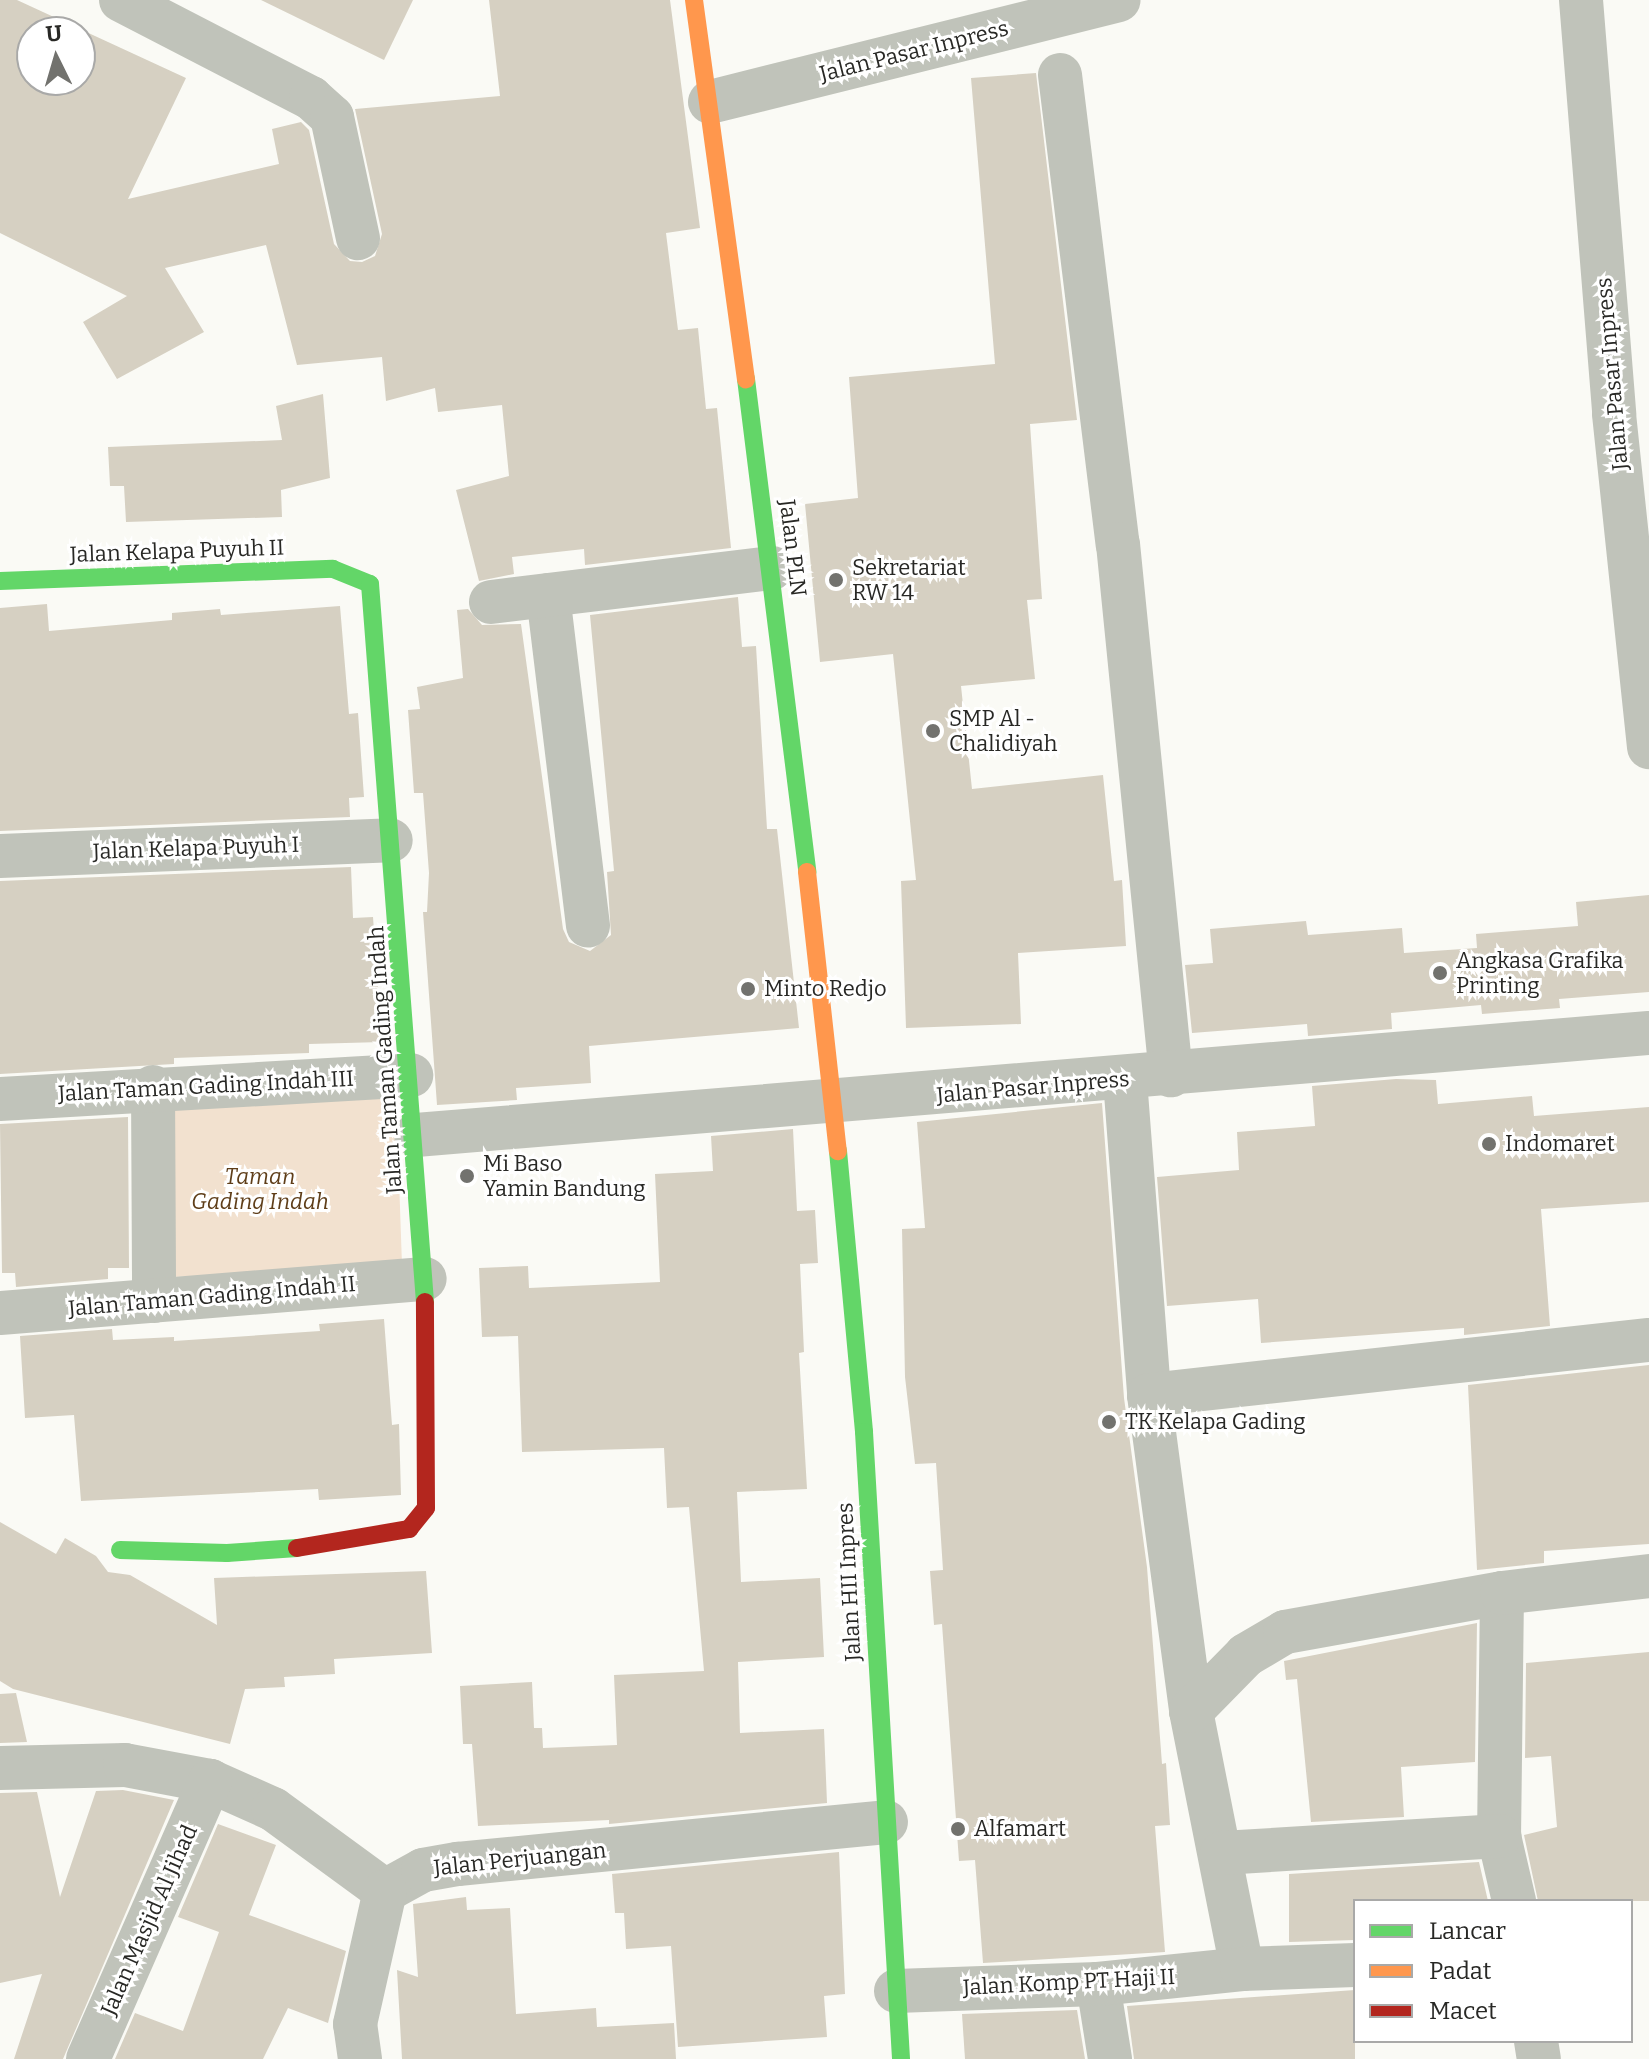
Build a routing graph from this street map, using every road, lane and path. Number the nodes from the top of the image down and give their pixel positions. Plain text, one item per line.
1 (121, 0) edge
2 (694, 0) edge
3 (1118, 0) edge
4 (1581, 0) edge
5 (1060, 75) dead end
6 (710, 102) junction
7 (358, 238) dead end
8 (1632, 412) edge
9 (772, 568) junction
10 (354, 574) joint
11 (0, 581) edge
12 (548, 595) junction
13 (491, 602) dead end
14 (1649, 747) edge
15 (391, 840) junction
16 (0, 856) edge
17 (588, 926) dead end
18 (1649, 1033) edge
19 (411, 1075) junction
20 (1171, 1075) junction
21 (1125, 1080) junction
22 (153, 1087) junction
23 (0, 1099) edge
24 (833, 1103) junction
25 (416, 1135) junction
26 (425, 1279) junction
27 (154, 1301) junction
28 (0, 1313) edge
29 (1649, 1340) edge
30 (1149, 1395) junction
31 (120, 1550) dead end
32 (1649, 1576) edge
33 (1502, 1593) junction
34 (1191, 1711) junction
35 (0, 1768) edge
36 (210, 1781) junction
37 (886, 1822) junction
38 (1499, 1836) junction
39 (1222, 1853) junction
40 (385, 1891) junction
41 (1514, 1899) edge
42 (1353, 1965) edge
43 (1242, 1969) junction
44 (1098, 1984) junction
45 (896, 1991) junction
46 (88, 2059) edge
47 (360, 2059) edge
48 (901, 2059) edge
49 (1110, 2059) edge

1 - 7 street
2 - 6 street, Jalan PLN
3 - 6 street, Jalan Pasar Inpress
4 - 8 street, Jalan Pasar Inpress
5 - 20 street
6 - 9 street, Jalan PLN
8 - 14 street, Jalan Pasar Inpress
9 - 12 street
9 - 24 street, Jalan PLN
10 - 11 street, Jalan Kelapa Puyuh II
10 - 15 street, Jalan Taman Gading Indah
12 - 13 street
12 - 17 street
15 - 16 street, Jalan Kelapa Puyuh I
15 - 19 street, Jalan Taman Gading Indah
18 - 20 street, Jalan Pasar Inpress
19 - 22 street, Jalan Taman Gading Indah III
19 - 25 street, Jalan Taman Gading Indah
20 - 21 street, Jalan Pasar Inpress
21 - 24 street, Jalan Pasar Inpress
21 - 30 street
22 - 23 street, Jalan Taman Gading Indah III
22 - 27 street
24 - 25 street, Jalan Pasar Inpress
24 - 37 street, Jalan HII Inpres
25 - 26 street, Jalan Taman Gading Indah
26 - 27 street, Jalan Taman Gading Indah II
26 - 31 street, Jalan Taman Gading Indah
27 - 28 street, Jalan Taman Gading Indah II
29 - 30 street
30 - 34 street
32 - 33 street
33 - 34 street
33 - 38 street
34 - 39 street
35 - 36 street
36 - 40 street
36 - 46 street, Jalan Masjid Al Jihad
37 - 40 street, Jalan Perjuangan
37 - 45 street, Jalan HII Inpres
38 - 39 street
38 - 41 street
39 - 43 street
40 - 47 street
42 - 43 street, Jalan Komp PT Haji II
43 - 44 street, Jalan Komp PT Haji II
44 - 45 street, Jalan Komp PT Haji II
44 - 49 street
45 - 48 street, Jalan HII Inpres

